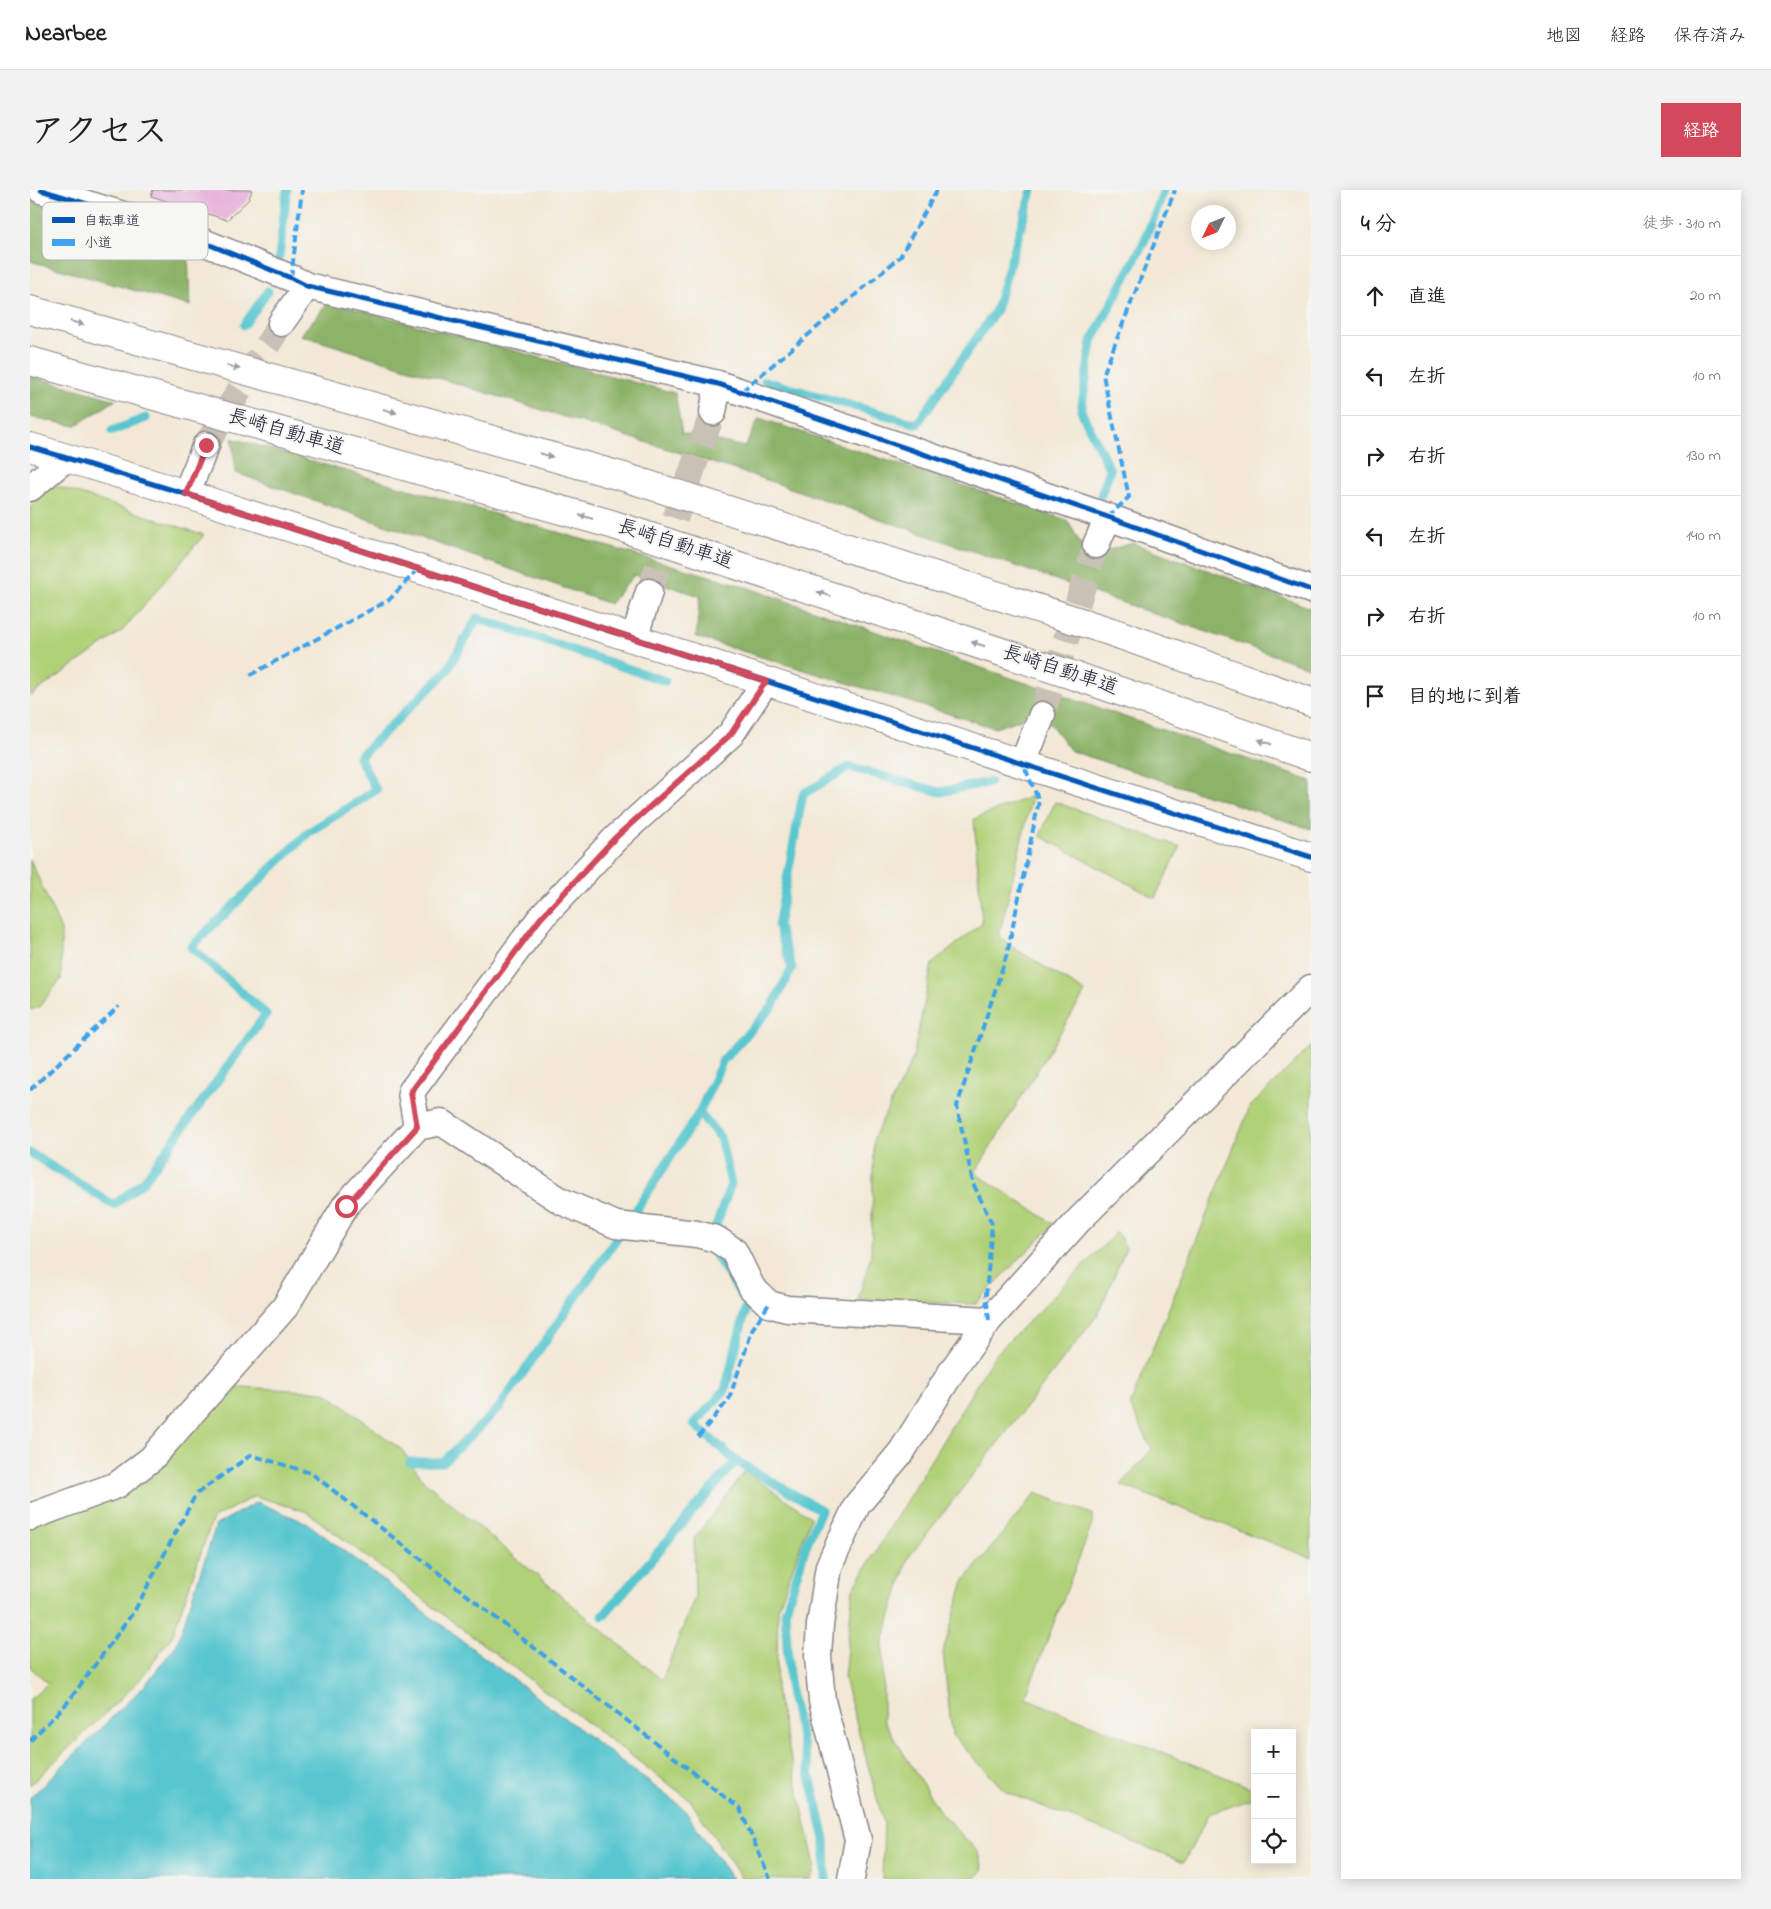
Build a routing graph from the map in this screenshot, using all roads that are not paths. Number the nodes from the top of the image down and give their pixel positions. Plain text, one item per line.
1 (41, 190) edge
2 (81, 202) edge
3 (208, 244) edge
4 (307, 286) junction
5 (30, 310) edge
6 (281, 323) tunnel mouth
7 (30, 361) edge
8 (718, 384) junction
9 (713, 412) tunnel mouth
10 (206, 445) tunnel mouth
11 (30, 447) edge
12 (66, 458) junction
13 (30, 488) edge
14 (186, 494) junction
15 (1108, 517) junction
16 (1096, 545) tunnel mouth
17 (1311, 590) edge
18 (650, 592) tunnel mouth
19 (634, 638) junction
20 (766, 681) junction
21 (1311, 702) edge
22 (1042, 714) tunnel mouth
23 (1311, 758) edge
24 (1023, 763) junction
25 (1311, 857) edge
26 (1311, 988) edge
27 (417, 1127) junction
28 (989, 1320) junction
29 (30, 1517) edge
30 (851, 1879) edge

1 - 2 street
3 - 4 street
4 - 6 street
4 - 8 street
5 -> 21 main road
23 -> 7 main road, 長崎自動車道
8 - 9 street
8 - 15 street
10 - 14 street
11 - 12 main road
12 - 13 street
12 - 14 main road
14 - 19 main road
15 - 16 street
15 - 17 street
18 - 19 street
19 - 20 main road
20 - 24 main road
20 - 27 street
22 - 24 street
24 - 25 main road
26 - 28 street
27 - 28 street
27 - 29 street
28 - 30 street

